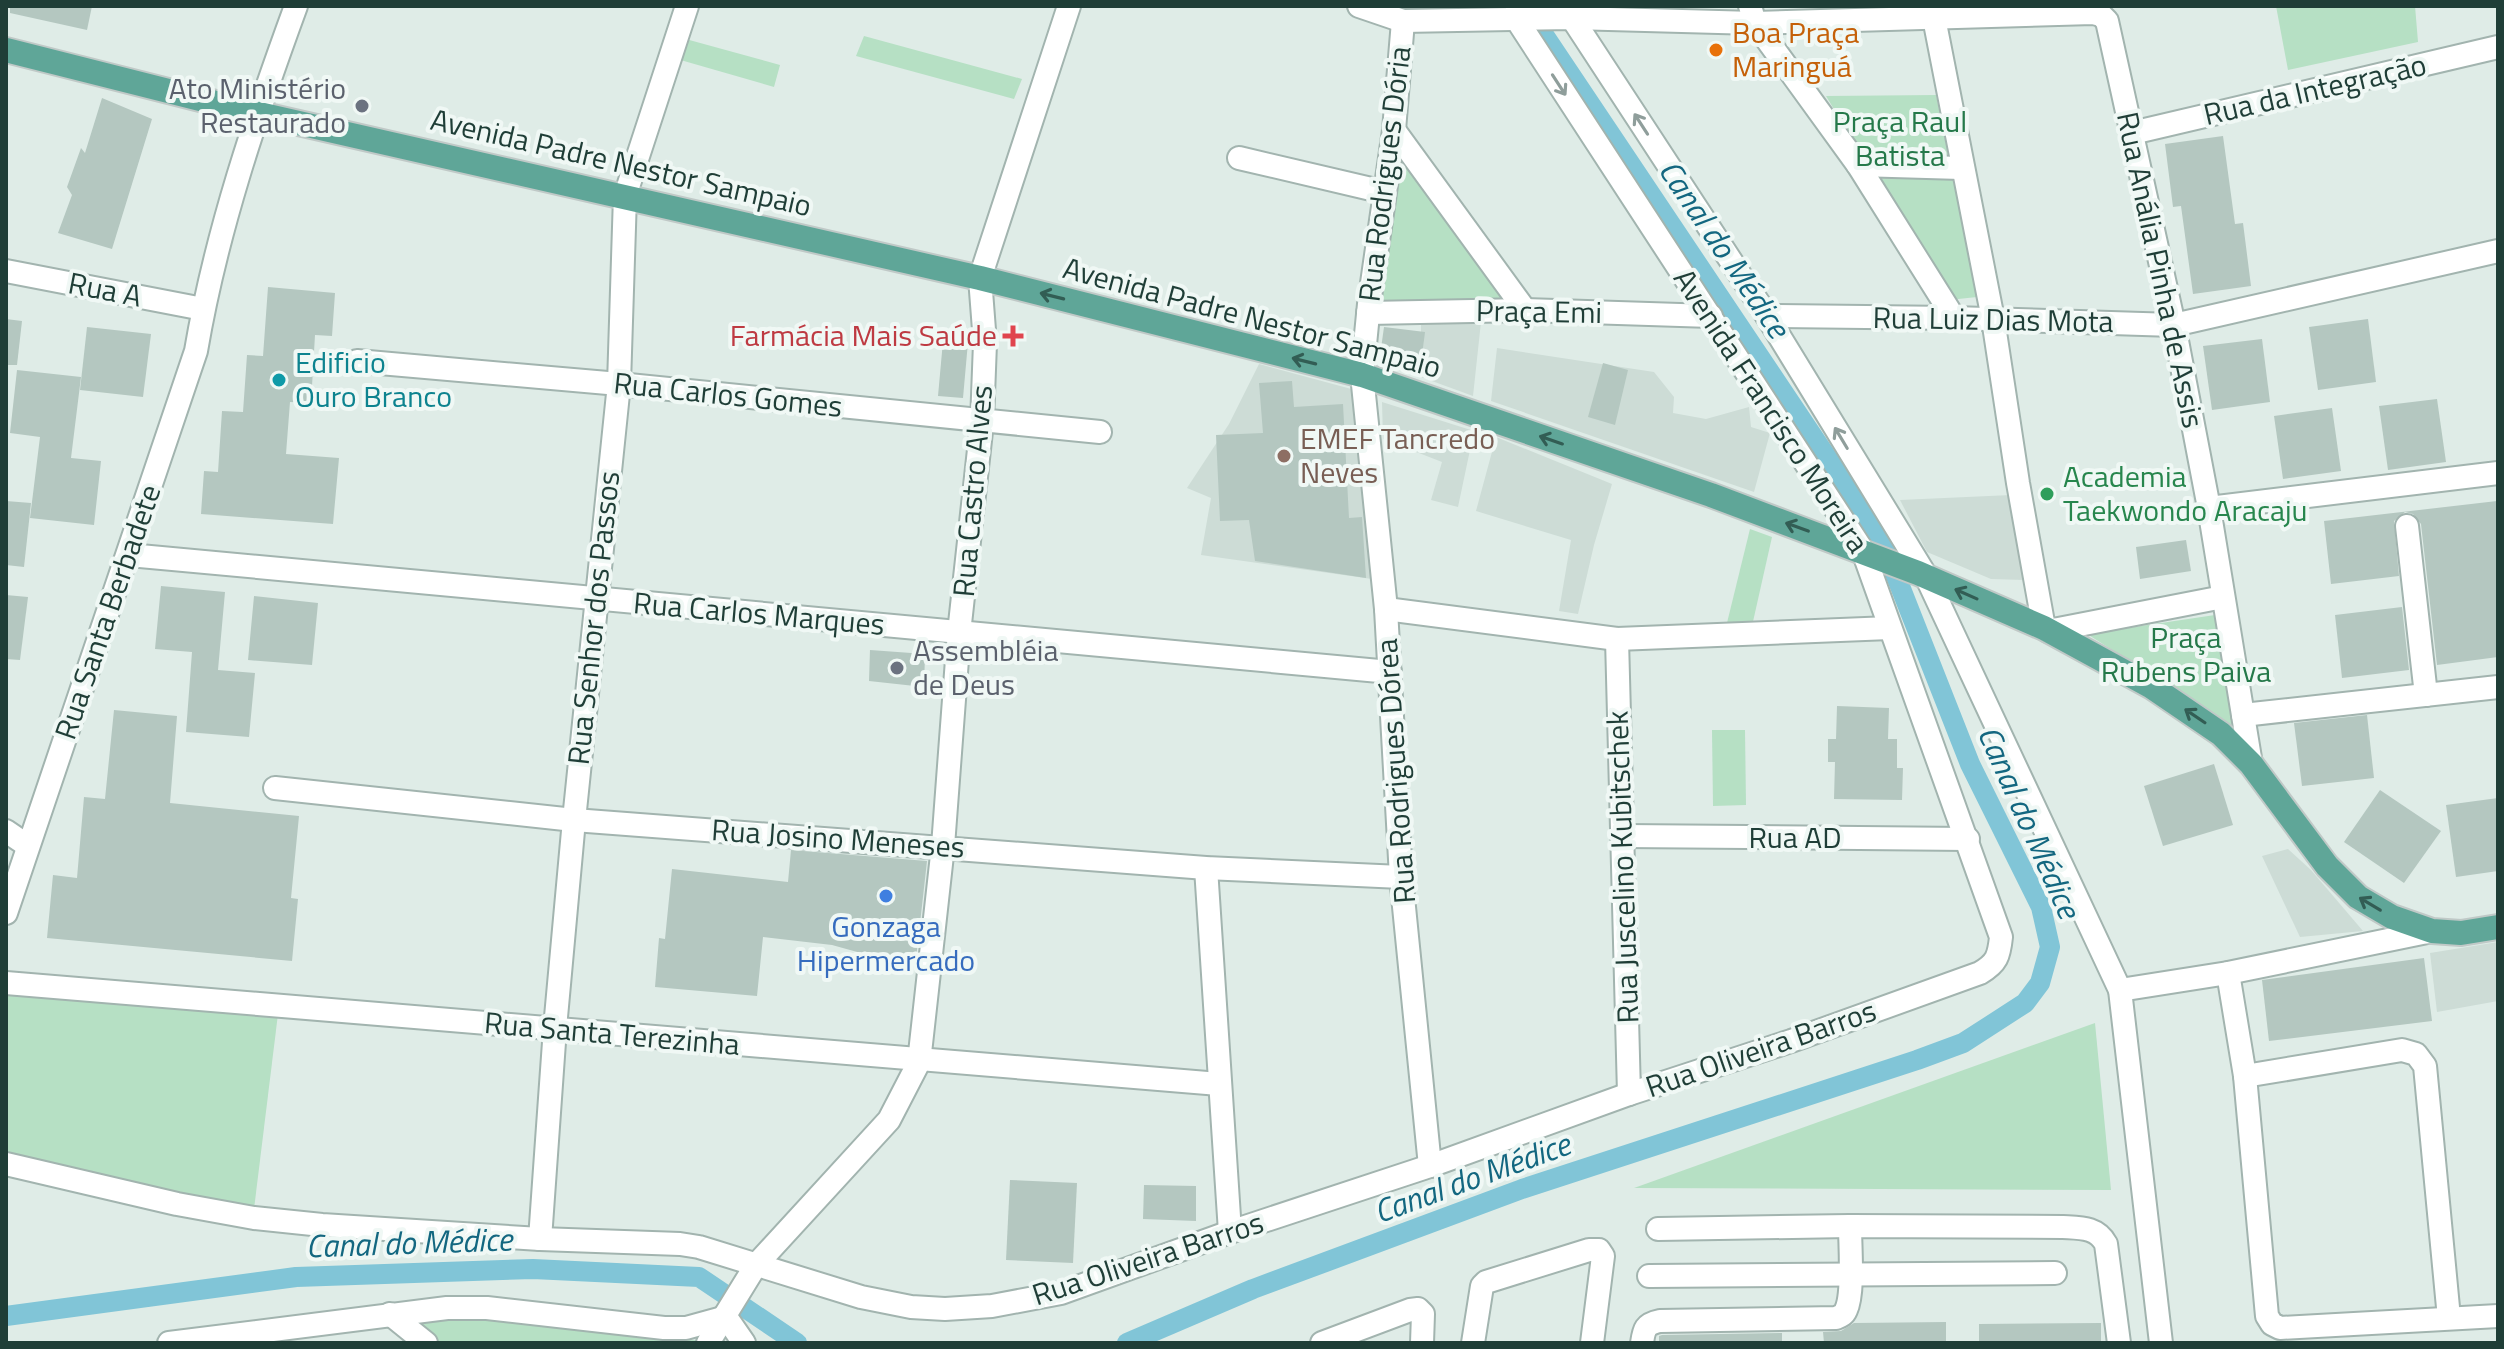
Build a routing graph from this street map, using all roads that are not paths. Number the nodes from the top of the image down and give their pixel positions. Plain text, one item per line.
1 (296, 6) edge
2 (687, 6) edge
3 (1069, 6) edge
4 (1359, 6) edge
5 (1934, 12) edge
6 (1570, 14) edge
7 (1752, 14) edge
8 (1518, 15) edge
9 (1403, 21) junction
10 (2498, 47) edge
11 (6, 50) edge
12 (259, 114) junction
13 (1394, 130) junction
14 (2132, 133) junction
15 (1239, 158) dead end
16 (1858, 165) junction
17 (1961, 168) junction
18 (1384, 192) junction
19 (625, 196) junction
20 (2498, 251) edge
21 (6, 271) edge
22 (980, 278) junction
23 (203, 309) junction
24 (1525, 310) junction
25 (1368, 313) junction
26 (1711, 316) junction
27 (1767, 316) junction
28 (1954, 318) junction
29 (1993, 319) junction
30 (2174, 325) junction
31 (357, 361) dead end
32 (1362, 375) junction
33 (619, 384) junction
34 (982, 422) junction
35 (1100, 432) dead end
36 (2498, 473) edge
37 (2209, 508) junction
38 (2407, 526) dead end
39 (1866, 552) junction
40 (129, 555) junction
41 (1922, 574) junction
42 (2223, 597) junction
43 (595, 599) junction
44 (1386, 609) junction
45 (1890, 628) junction
46 (2046, 630) junction
47 (959, 633) junction
48 (1617, 639) junction
49 (1390, 672) junction
50 (2498, 687) edge
51 (2426, 695) junction
52 (2243, 715) junction
53 (2251, 764) junction
54 (275, 788) dead end
55 (574, 820) junction
56 (6, 831) edge
57 (1623, 836) junction
58 (1968, 839) junction
59 (28, 846) junction
60 (943, 846) junction
61 (1206, 868) junction
62 (1401, 877) junction
63 (6, 913) edge
64 (2498, 927) edge
65 (2432, 931) junction
66 (2001, 937) joint
67 (2228, 973) junction
68 (6, 983) edge
69 (2120, 990) junction
70 (555, 1028) junction
71 (919, 1062) junction
72 (2245, 1076) junction
73 (1219, 1084) junction
74 (1629, 1094) junction
75 (6, 1164) edge
76 (1430, 1166) junction
77 (1850, 1226) junction
78 (1658, 1229) dead end
79 (1230, 1232) junction
80 (540, 1239) junction
81 (754, 1268) junction
82 (2055, 1273) dead end
83 (1850, 1274) junction
84 (1649, 1276) dead end
85 (390, 1314) junction
86 (728, 1314) junction
87 (2498, 1316) edge
88 (2449, 1318) junction
89 (208, 1340) edge
90 (169, 1343) edge
91 (426, 1343) edge
92 (708, 1343) edge
93 (744, 1343) edge
94 (1322, 1343) edge
95 (1422, 1343) edge
96 (1473, 1343) edge
97 (1592, 1343) edge
98 (1642, 1343) edge
99 (2119, 1343) edge
100 (2161, 1343) edge

1 - 12 street, Rua Santa Berbadete
2 - 19 street, Rua Senhor dos Passos
3 - 22 street, Rua Castro Alves
4 - 9 street
5 - 7 street
5 - 14 street, Rua Anália Pinha de Assis
5 - 17 street
6 - 7 street
6 - 8 street
27 -> 6 street, Avenida Francisco Moreira
7 - 16 street
8 - 9 street
8 -> 26 street, Avenida Francisco Moreira
9 - 13 street, Rua Rodrigues Dória
10 - 14 street, Rua da Integração
11 - 12 main road, Avenida Padre Nestor Sampaio
12 - 19 main road, Avenida Padre Nestor Sampaio
12 - 23 street, Rua Santa Berbadete
13 - 18 street, Rua Rodrigues Dória
13 - 24 street
14 - 30 street, Rua Anália Pinha de Assis
15 - 18 street
16 - 17 street
16 - 28 street
17 - 29 street
18 - 25 street, Rua Rodrigues Dória
19 - 22 main road, Avenida Padre Nestor Sampaio
19 - 33 street, Rua Senhor dos Passos
20 - 30 street, Rua Luiz Dias Mota
21 - 23 street, Rua A
32 -> 22 main road, Avenida Padre Nestor Sampaio
22 - 34 street, Rua Castro Alves
23 - 40 street, Rua Santa Berbadete
24 - 25 street, Praça Emi
24 - 26 street, Praça Emi
25 - 32 street, Rua Rodrigues Dória
26 - 39 street, Avenida Francisco Moreira
27 - 28 street, Rua Luiz Dias Mota
41 -> 27 street, Avenida Francisco Moreira
28 - 29 street, Rua Luiz Dias Mota
29 - 30 street, Rua Luiz Dias Mota
29 - 46 street
30 - 37 street, Rua Anália Pinha de Assis
31 - 33 street, Rua Carlos Gomes
39 -> 32 main road, Avenida Padre Nestor Sampaio
32 - 44 street, Rua Rodrigues Dórea
33 - 34 street, Rua Carlos Gomes
33 - 43 street, Rua Senhor dos Passos
34 - 35 street, Rua Carlos Gomes
34 - 47 street, Rua Castro Alves
36 - 37 street
37 - 42 street, Rua Anália Pinha de Assis
38 - 51 street
39 - 41 main road, Avenida Padre Nestor Sampaio
39 - 45 street, Avenida Francisco Moreira
40 - 43 street, Rua Carlos Marques
40 - 59 street, Rua Santa Berbadete
46 -> 41 main road, Avenida Padre Nestor Sampaio
41 - 69 street, Avenida Francisco Moreira
42 - 46 street
42 - 52 street, Rua Anália Pinha de Assis
43 - 47 street, Rua Carlos Marques
43 - 55 street, Rua Senhor dos Passos
44 - 48 street
44 - 49 street, Rua Rodrigues Dórea
45 - 48 street
45 - 58 street, Avenida Francisco Moreira
53 -> 46 main road, Avenida Padre Nestor Sampaio
47 - 49 street, Rua Carlos Marques
47 - 60 street, Rua Castro Alves
48 - 57 street, Rua Juscelino Kubitschek
49 - 62 street, Rua Rodrigues Dórea
50 - 51 street
51 - 52 street
52 - 53 street, Rua Anália Pinha de Assis
65 -> 53 main road, Avenida Padre Nestor Sampaio
54 - 55 street, Rua Josino Meneses
55 - 60 street, Rua Josino Meneses
55 - 70 street, Rua Senhor dos Passos
56 - 59 street
57 - 58 street, Rua AD
57 - 74 street, Rua Juscelino Kubitschek
58 - 66 street, Avenida Francisco Moreira
59 - 63 street, Rua Santa Berbadete
60 - 61 street, Rua Josino Meneses
60 - 71 street, Rua Castro Alves
61 - 62 street, Rua Josino Meneses
61 - 73 street
62 - 76 street, Rua Rodrigues Dórea
64 - 65 main road, Avenida Padre Nestor Sampaio
65 - 67 street
66 - 74 street, Rua Oliveira Barros
67 - 69 street
67 - 72 street
68 - 70 street, Rua Santa Terezinha
69 - 100 street, Avenida Francisco Moreira
70 - 71 street, Rua Santa Terezinha
70 - 80 street, Rua Senhor dos Passos
71 - 73 street, Rua Santa Terezinha
71 - 81 street, Rua Castro Alves
72 - 88 street
72 - 88 street
73 - 79 street
74 - 76 street, Rua Oliveira Barros
75 - 80 street, Rua Oliveira Barros
76 - 79 street, Rua Oliveira Barros
77 - 78 street
77 - 83 street
77 - 99 street
79 - 81 street, Rua Oliveira Barros
80 - 81 street, Rua Oliveira Barros
81 - 86 street, Rua Castro Alves
82 - 83 street
83 - 84 street
83 - 98 street
85 - 86 street
85 - 89 street
85 - 91 street
86 - 92 street, Rua Castro Alves
86 - 93 street
87 - 88 street
89 - 90 street
94 - 95 street
96 - 97 street

